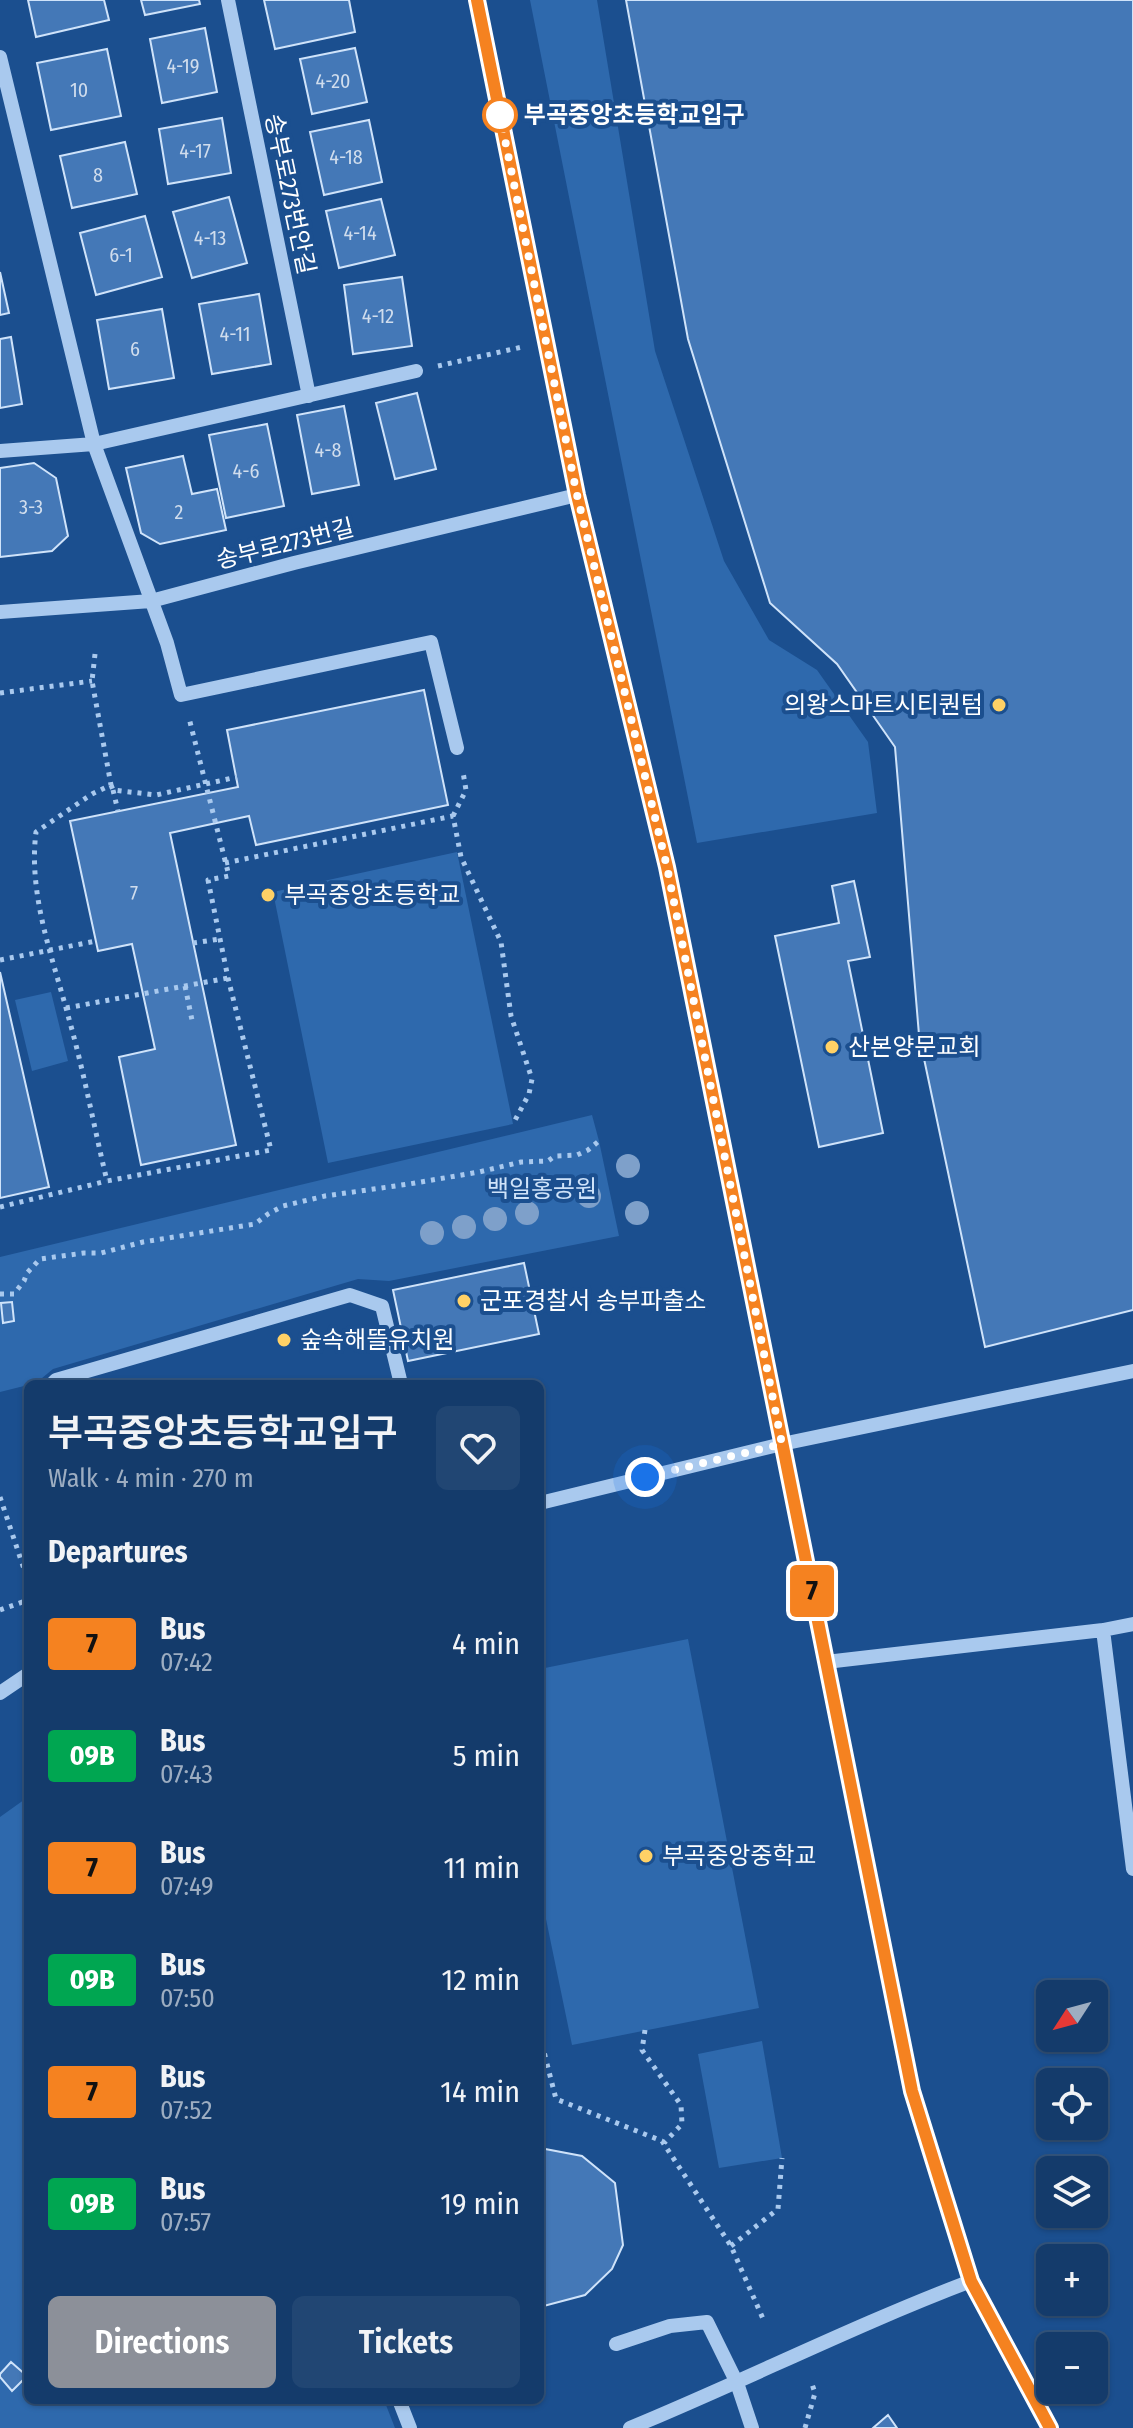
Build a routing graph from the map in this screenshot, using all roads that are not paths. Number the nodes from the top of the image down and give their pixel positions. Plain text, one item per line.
1 (228, 0) edge
2 (477, 0) edge
3 (0, 57) edge
4 (416, 371) road end
5 (309, 396) junction
6 (94, 444) junction
7 (0, 451) edge
8 (577, 495) junction
9 (151, 601) junction
10 (0, 612) edge
11 (457, 748) road end
12 (1133, 1371) edge
13 (56, 1380) edge
14 (400, 1380) edge
15 (782, 1444) junction
16 (544, 1502) edge
17 (1133, 1624) edge
18 (1103, 1630) junction
19 (826, 1662) junction
20 (24, 1677) edge
21 (0, 1693) edge
22 (1133, 1869) edge
23 (971, 2281) junction
24 (616, 2344) dead end
25 (737, 2383) junction
26 (401, 2404) edge
27 (410, 2428) edge
28 (630, 2428) edge
29 (752, 2428) edge
30 (1050, 2428) edge

1 - 5 street, 송부로273번안길
2 - 8 street
3 - 6 street
4 - 5 street
5 - 6 street
6 - 7 street
6 - 9 street
8 - 9 street, 송부로273번길
8 - 15 street
9 - 10 street, 송부로273번길
9 - 11 street
12 - 15 street
13 - 14 street
15 - 16 street
15 - 19 street
17 - 18 street
18 - 19 street
18 - 22 street
19 - 23 street
20 - 21 street
23 - 25 street
23 - 30 street
24 - 25 street
25 - 28 street
25 - 29 street
26 - 27 street

